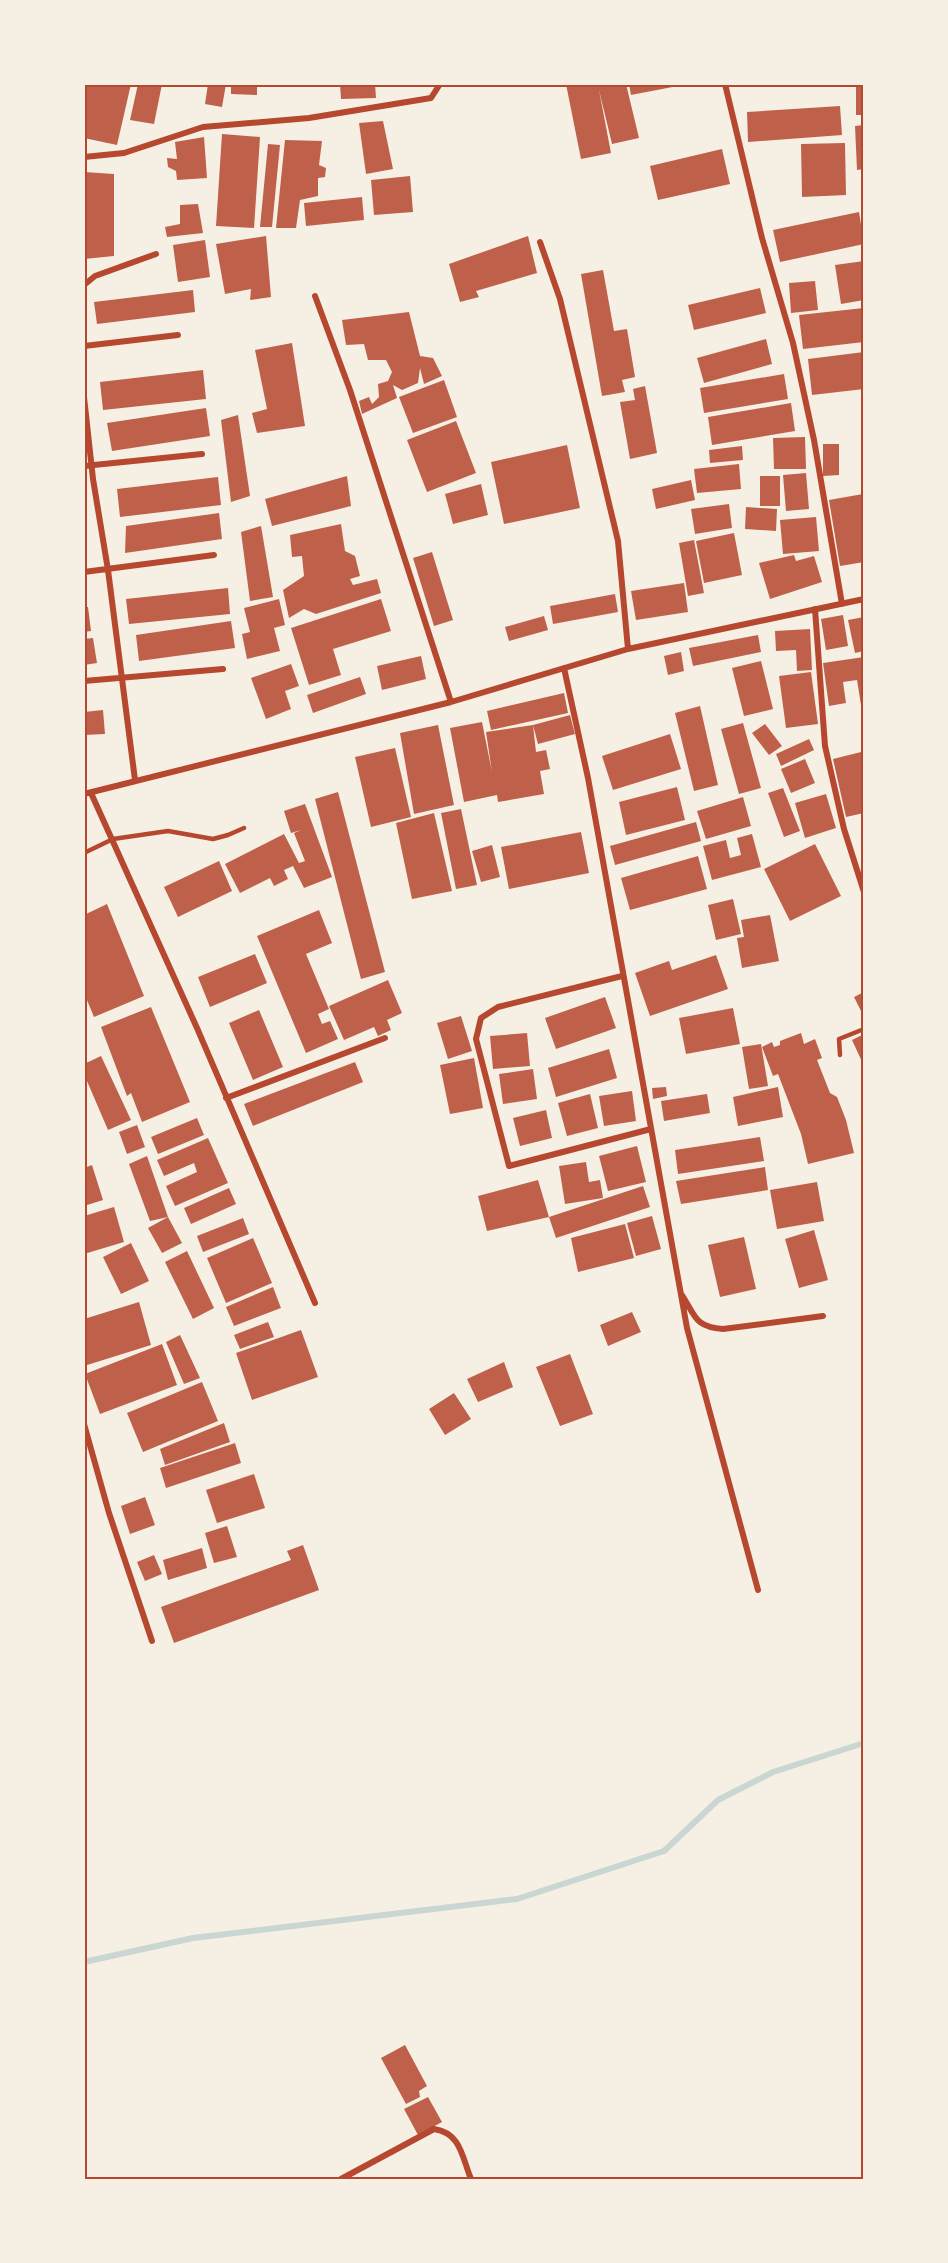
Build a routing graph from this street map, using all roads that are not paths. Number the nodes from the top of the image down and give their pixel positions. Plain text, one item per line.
1 (440, 84) edge
2 (724, 84) edge
3 (84, 158) edge
4 (540, 242) dead end
5 (156, 254) dead end
6 (84, 285) edge
7 (315, 296) dead end
8 (178, 334) dead end
9 (84, 346) edge
10 (84, 397) edge
11 (202, 454) dead end
12 (88, 466) edge
13 (214, 555) dead end
14 (108, 570) junction
15 (84, 572) edge
16 (864, 599) edge
17 (842, 604) junction
18 (815, 609) junction
19 (628, 649) junction
20 (564, 668) junction
21 (223, 669) dead end
22 (121, 678) junction
23 (84, 681) edge
24 (451, 702) junction
25 (135, 780) junction
26 (88, 794) edge
27 (244, 828) dead end
28 (113, 839) junction
29 (84, 853) edge
30 (864, 892) edge
31 (622, 976) junction
32 (864, 1029) edge
33 (385, 1038) dead end
34 (840, 1055) dead end
35 (226, 1098) junction
36 (651, 1129) junction
37 (681, 1292) junction
38 (315, 1303) dead end
39 (823, 1316) dead end
40 (84, 1424) edge
41 (758, 1590) dead end
42 (152, 1641) dead end
43 (341, 2179) edge
44 (471, 2179) edge

1 - 3 street
2 - 17 street
4 - 19 street
5 - 6 street
7 - 24 street
8 - 9 street
10 - 12 street
11 - 12 street
12 - 14 street
13 - 14 street
14 - 15 street
14 - 22 street
16 - 17 street
17 - 18 street
18 - 19 street
18 - 30 street
19 - 20 street
20 - 24 street
20 - 31 street
21 - 22 street
22 - 23 street
22 - 25 street
24 - 25 street
25 - 26 street
26 - 28 street
27 - 28 lane
28 - 29 lane
28 - 35 street
31 - 36 street
31 - 36 street
32 - 34 lane
33 - 35 street
35 - 38 street
36 - 37 street
37 - 39 street
37 - 41 street
40 - 42 street
43 - 44 street

